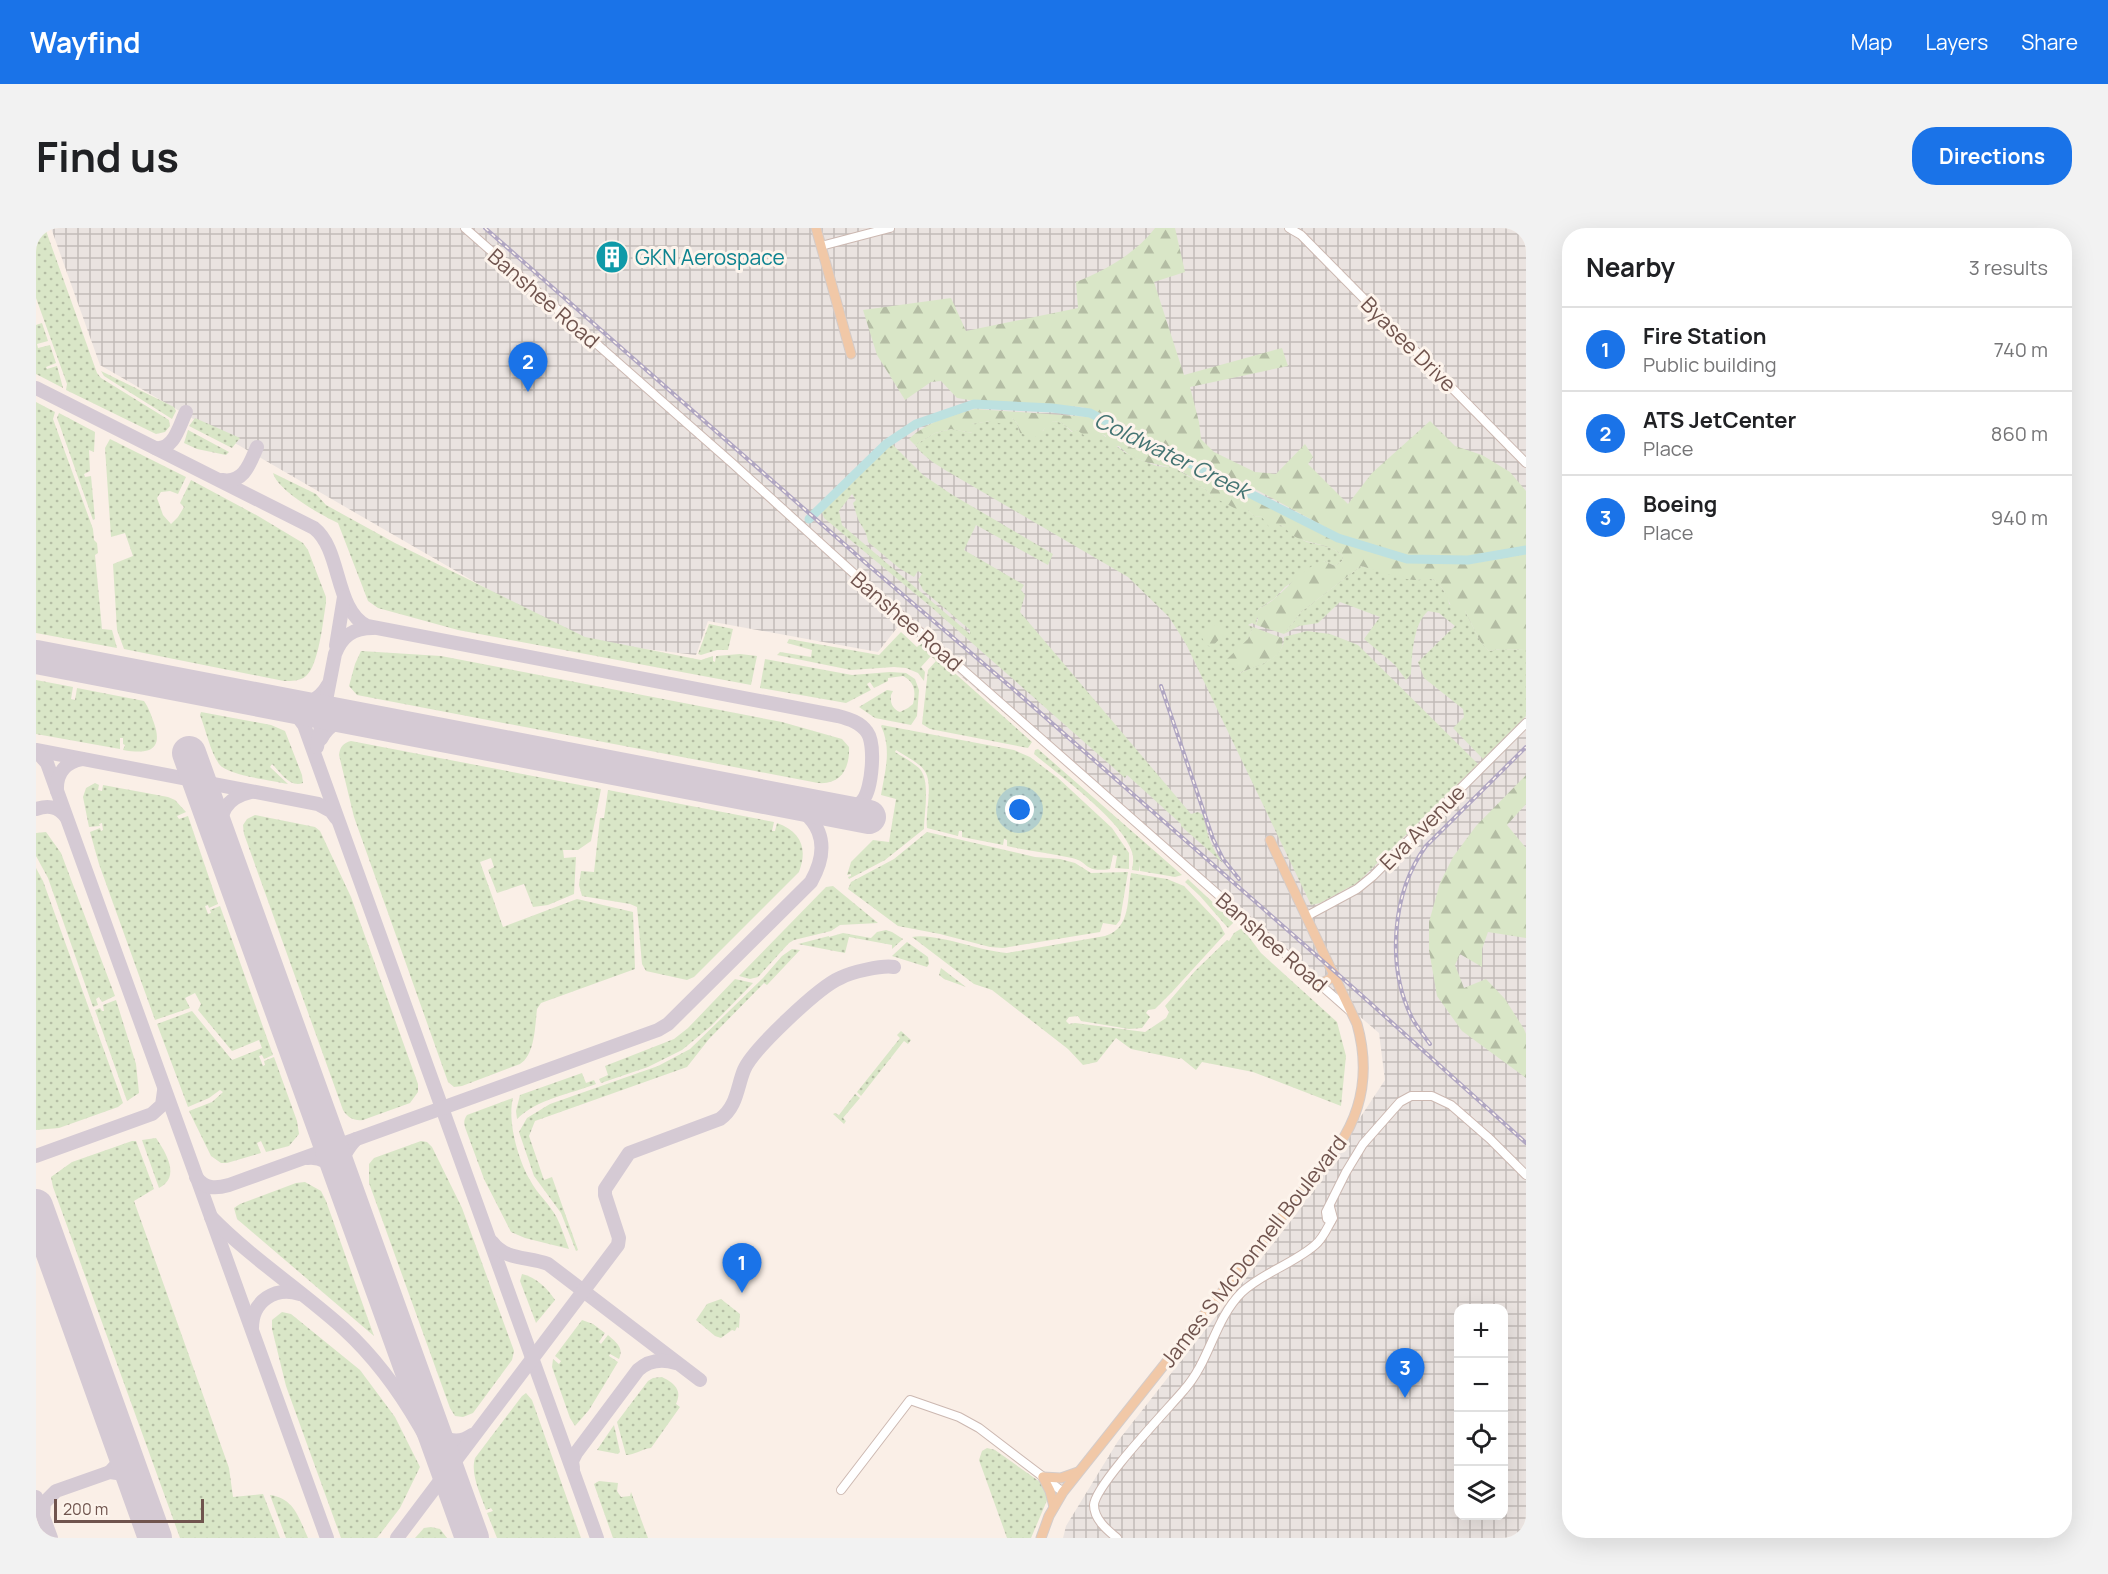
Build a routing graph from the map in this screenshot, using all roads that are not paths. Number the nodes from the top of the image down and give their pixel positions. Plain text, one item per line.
1 (465, 228) edge
2 (816, 228) edge
3 (890, 228) edge
4 (1289, 228) edge
5 (821, 246) junction
6 (851, 354) dead end
7 (1526, 463) edge
8 (1526, 723) edge
9 (1270, 840) dead end
10 (1307, 916) junction
11 (1334, 973) junction
12 (1320, 984) junction
13 (1352, 1012) junction
14 (1526, 1175) edge
15 (1078, 1472) junction
16 (1043, 1477) junction
17 (841, 1490) dead end
18 (1063, 1492) junction
19 (1053, 1507) junction
20 (1041, 1538) edge
21 (1117, 1538) edge

1 - 12 street, Banshee Road
2 - 5 main road
3 - 5 street
4 - 7 street, Byasee Drive
5 - 6 main road
8 - 10 street, Eva Avenue
9 - 10 main road, James S McDonnell Boulevard
10 - 11 main road, James S McDonnell Boulevard
11 - 12 main road
11 - 13 main road, James S McDonnell Boulevard
12 - 13 street, Banshee Road
13 - 15 main road, James S McDonnell Boulevard
14 - 21 street
15 - 16 main road
15 - 18 main road, James S McDonnell Boulevard
16 - 17 street
16 - 18 street
16 - 19 main road
18 - 19 main road, James S McDonnell Boulevard
19 - 20 main road, James S McDonnell Boulevard

